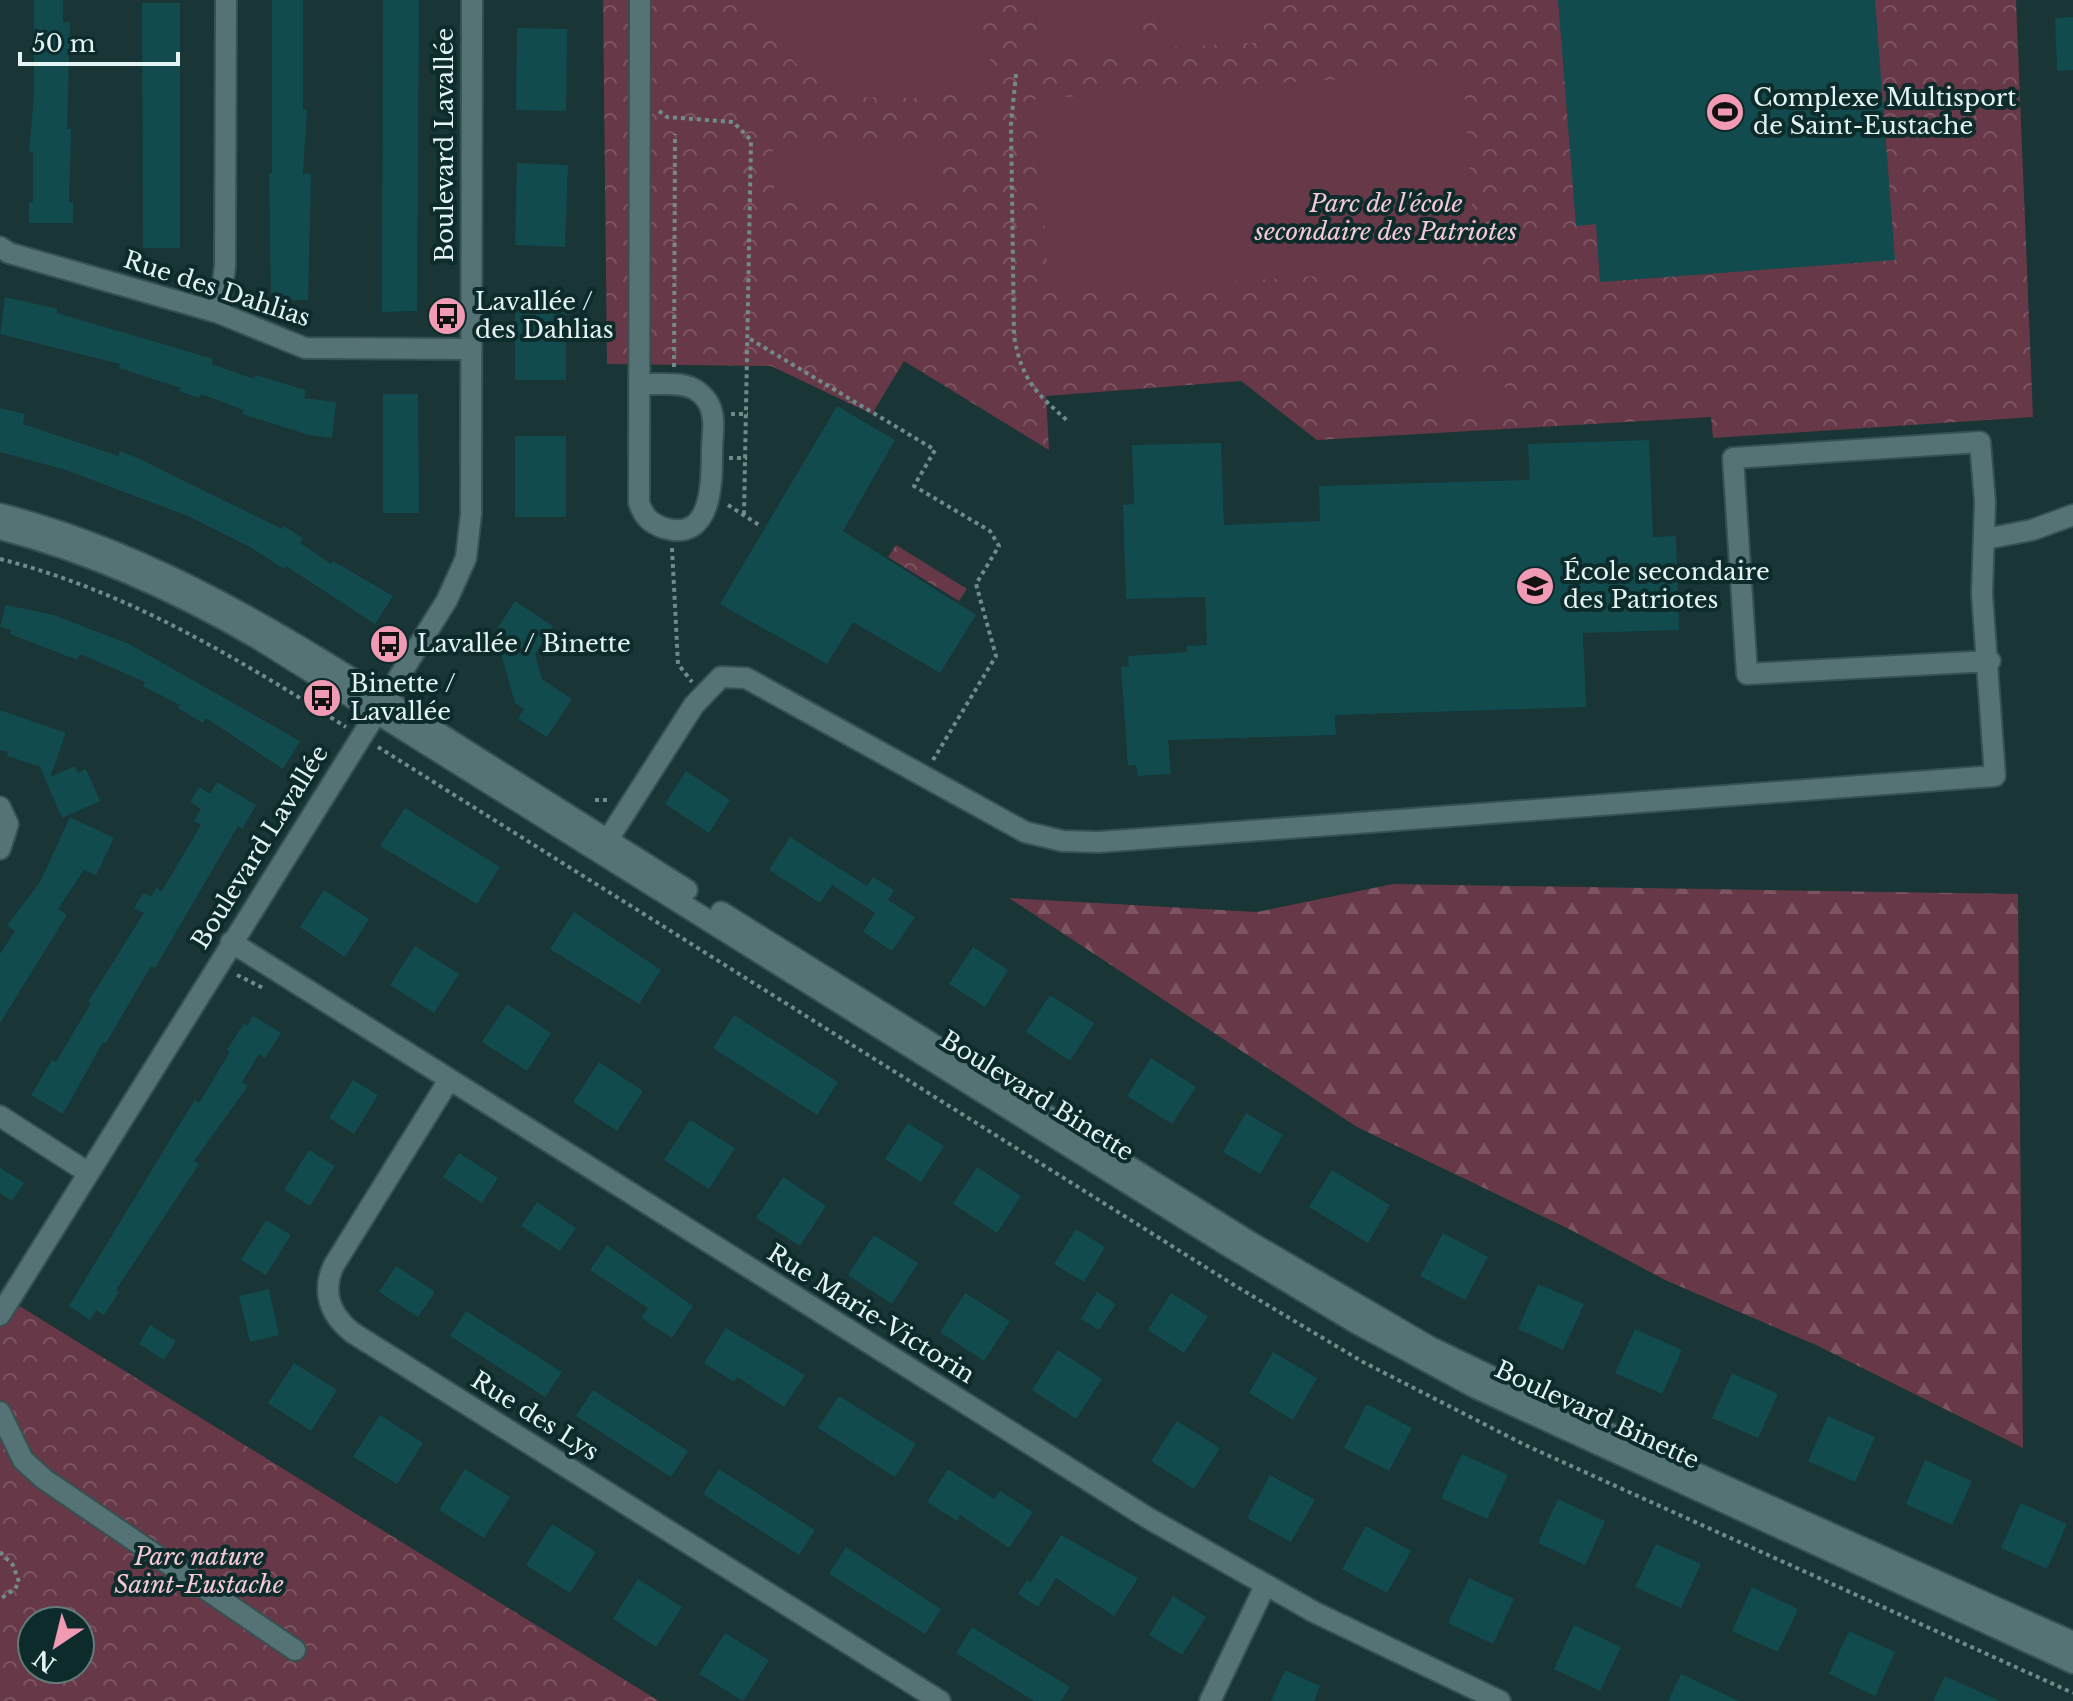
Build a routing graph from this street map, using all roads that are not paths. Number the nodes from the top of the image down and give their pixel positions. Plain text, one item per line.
1 (226, 0) edge
2 (472, 0) edge
3 (640, 0) edge
4 (0, 247) edge
5 (219, 313) junction
6 (471, 349) junction
7 (639, 384) junction
8 (0, 514) edge
9 (2073, 515) edge
10 (0, 529) edge
11 (1985, 539) junction
12 (1990, 661) junction
13 (380, 705) junction
14 (0, 807) edge
15 (604, 846) junction
16 (0, 849) edge
17 (231, 942) junction
18 (449, 1080) junction
19 (0, 1116) edge
20 (87, 1172) junction
21 (0, 1315) edge
22 (0, 1412) edge
23 (1265, 1586) junction
24 (2073, 1642) edge
25 (295, 1650) dead end
26 (2073, 1663) edge
27 (940, 1701) edge
28 (1210, 1701) edge
29 (1500, 1701) edge

1 - 5 street
2 - 6 street, Boulevard Lavallée
3 - 7 street
4 - 5 street, Rue des Dahlias
5 - 6 street, Rue des Dahlias
6 - 13 street, Boulevard Lavallée
7 - 7 street
8 - 13 street, Boulevard Binette
9 - 11 street
10 - 13 street, Boulevard Binette
11 - 12 street
11 - 12 street
12 - 15 street
13 - 15 street, Boulevard Binette
13 - 17 street, Boulevard Lavallée
14 - 16 street
15 - 24 street, Boulevard Binette
15 - 26 street, Boulevard Binette
17 - 18 street, Rue Marie-Victorin
17 - 20 street, Boulevard Lavallée
18 - 23 street, Rue Marie-Victorin
18 - 27 street, Rue des Lys
19 - 20 street
20 - 21 street, Boulevard Lavallée
22 - 25 street
23 - 28 street
23 - 29 street, Rue Marie-Victorin

